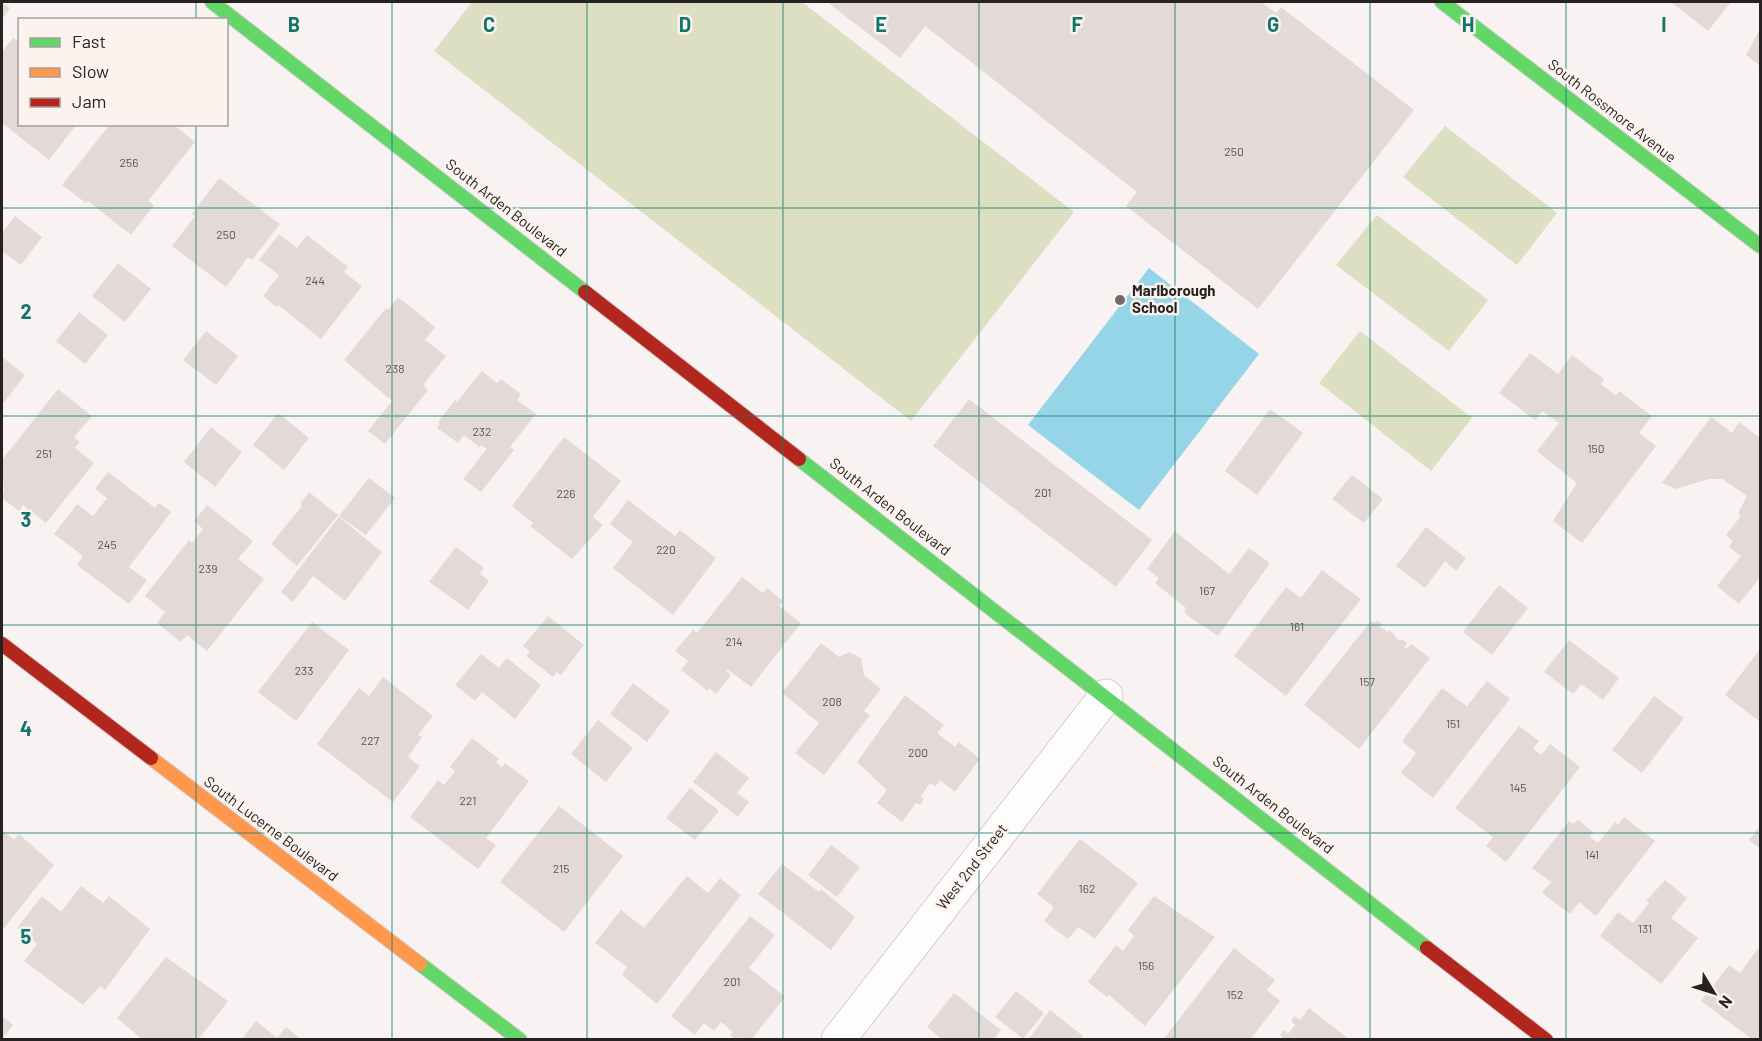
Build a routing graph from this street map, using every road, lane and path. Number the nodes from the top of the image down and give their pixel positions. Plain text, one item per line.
1 (212, 2) edge
2 (1442, 2) edge
3 (1761, 246) edge
4 (2, 644) edge
5 (1106, 696) junction
6 (520, 1040) edge
7 (838, 1040) edge
8 (1546, 1040) edge

1 - 5 street, South Arden Boulevard
2 - 3 street, South Rossmore Avenue
4 - 6 street, South Lucerne Boulevard
5 - 7 street, West 2nd Street
5 - 8 street, South Arden Boulevard

